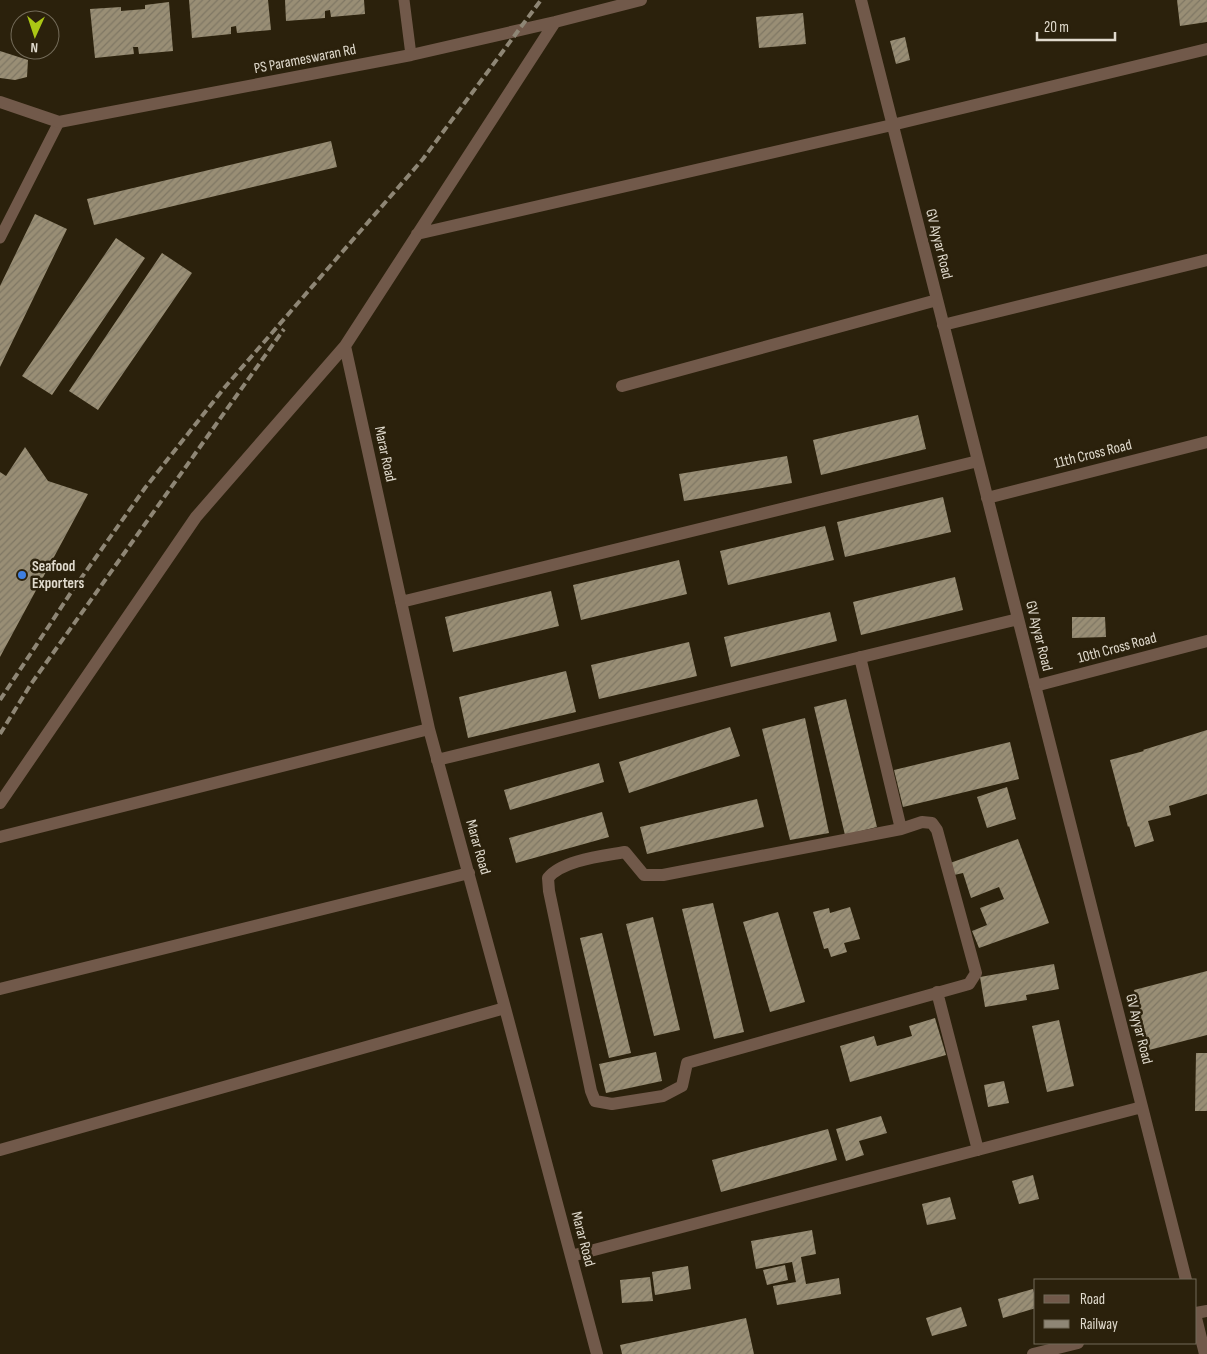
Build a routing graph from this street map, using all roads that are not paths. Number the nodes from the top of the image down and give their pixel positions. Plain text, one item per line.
1 (404, 0) edge
2 (641, 0) edge
3 (861, 0) edge
4 (555, 22) junction
5 (1207, 49) edge
6 (412, 56) junction
7 (0, 102) edge
8 (59, 122) junction
9 (892, 125) junction
10 (417, 234) junction
11 (0, 238) edge
12 (1207, 260) edge
13 (937, 300) junction
14 (943, 324) junction
15 (345, 346) junction
16 (622, 386) dead end
17 (1207, 442) edge
18 (978, 461) junction
19 (987, 498) junction
20 (401, 602) junction
21 (1018, 618) junction
22 (1207, 641) edge
23 (860, 657) junction
24 (1035, 686) junction
25 (428, 729) junction
26 (437, 760) junction
27 (0, 803) edge
28 (902, 829) junction
29 (0, 837) edge
30 (469, 872) junction
31 (0, 989) edge
32 (937, 992) junction
33 (505, 1008) junction
34 (1142, 1106) junction
35 (0, 1150) edge
36 (978, 1150) junction
37 (571, 1256) junction
38 (1186, 1279) edge
39 (1197, 1322) edge
40 (1074, 1344) edge
41 (597, 1354) edge
42 (1032, 1354) edge
43 (1205, 1354) edge

1 - 6 lane
2 - 4 street, PS Parameswaran Rd
3 - 9 street, GV Ayyar Road
4 - 6 street, PS Parameswaran Rd
4 - 10 street
5 - 9 street
6 - 8 street, PS Parameswaran Rd
7 - 8 street
8 - 11 lane
9 - 10 street
9 - 13 street, GV Ayyar Road
10 - 15 street
12 - 14 street
13 - 14 street, GV Ayyar Road
13 - 16 street
14 - 18 street, GV Ayyar Road
15 - 20 street, Marar Road
15 - 27 street
17 - 19 street, 11th Cross Road
18 - 19 street, GV Ayyar Road
18 - 20 street
19 - 21 street, GV Ayyar Road
20 - 25 street, Marar Road
21 - 23 street
21 - 24 street, GV Ayyar Road
22 - 24 street, 10th Cross Road
23 - 26 street
23 - 28 street
24 - 34 street, GV Ayyar Road
25 - 26 street, Marar Road
25 - 29 street
26 - 30 street, Marar Road
28 - 32 street
28 - 32 street
30 - 31 street
30 - 33 street, Marar Road
32 - 36 street
33 - 35 street
33 - 37 street, Marar Road
34 - 36 street
34 - 38 street, GV Ayyar Road
36 - 37 street
37 - 41 street, Marar Road
39 - 43 street
40 - 42 street

